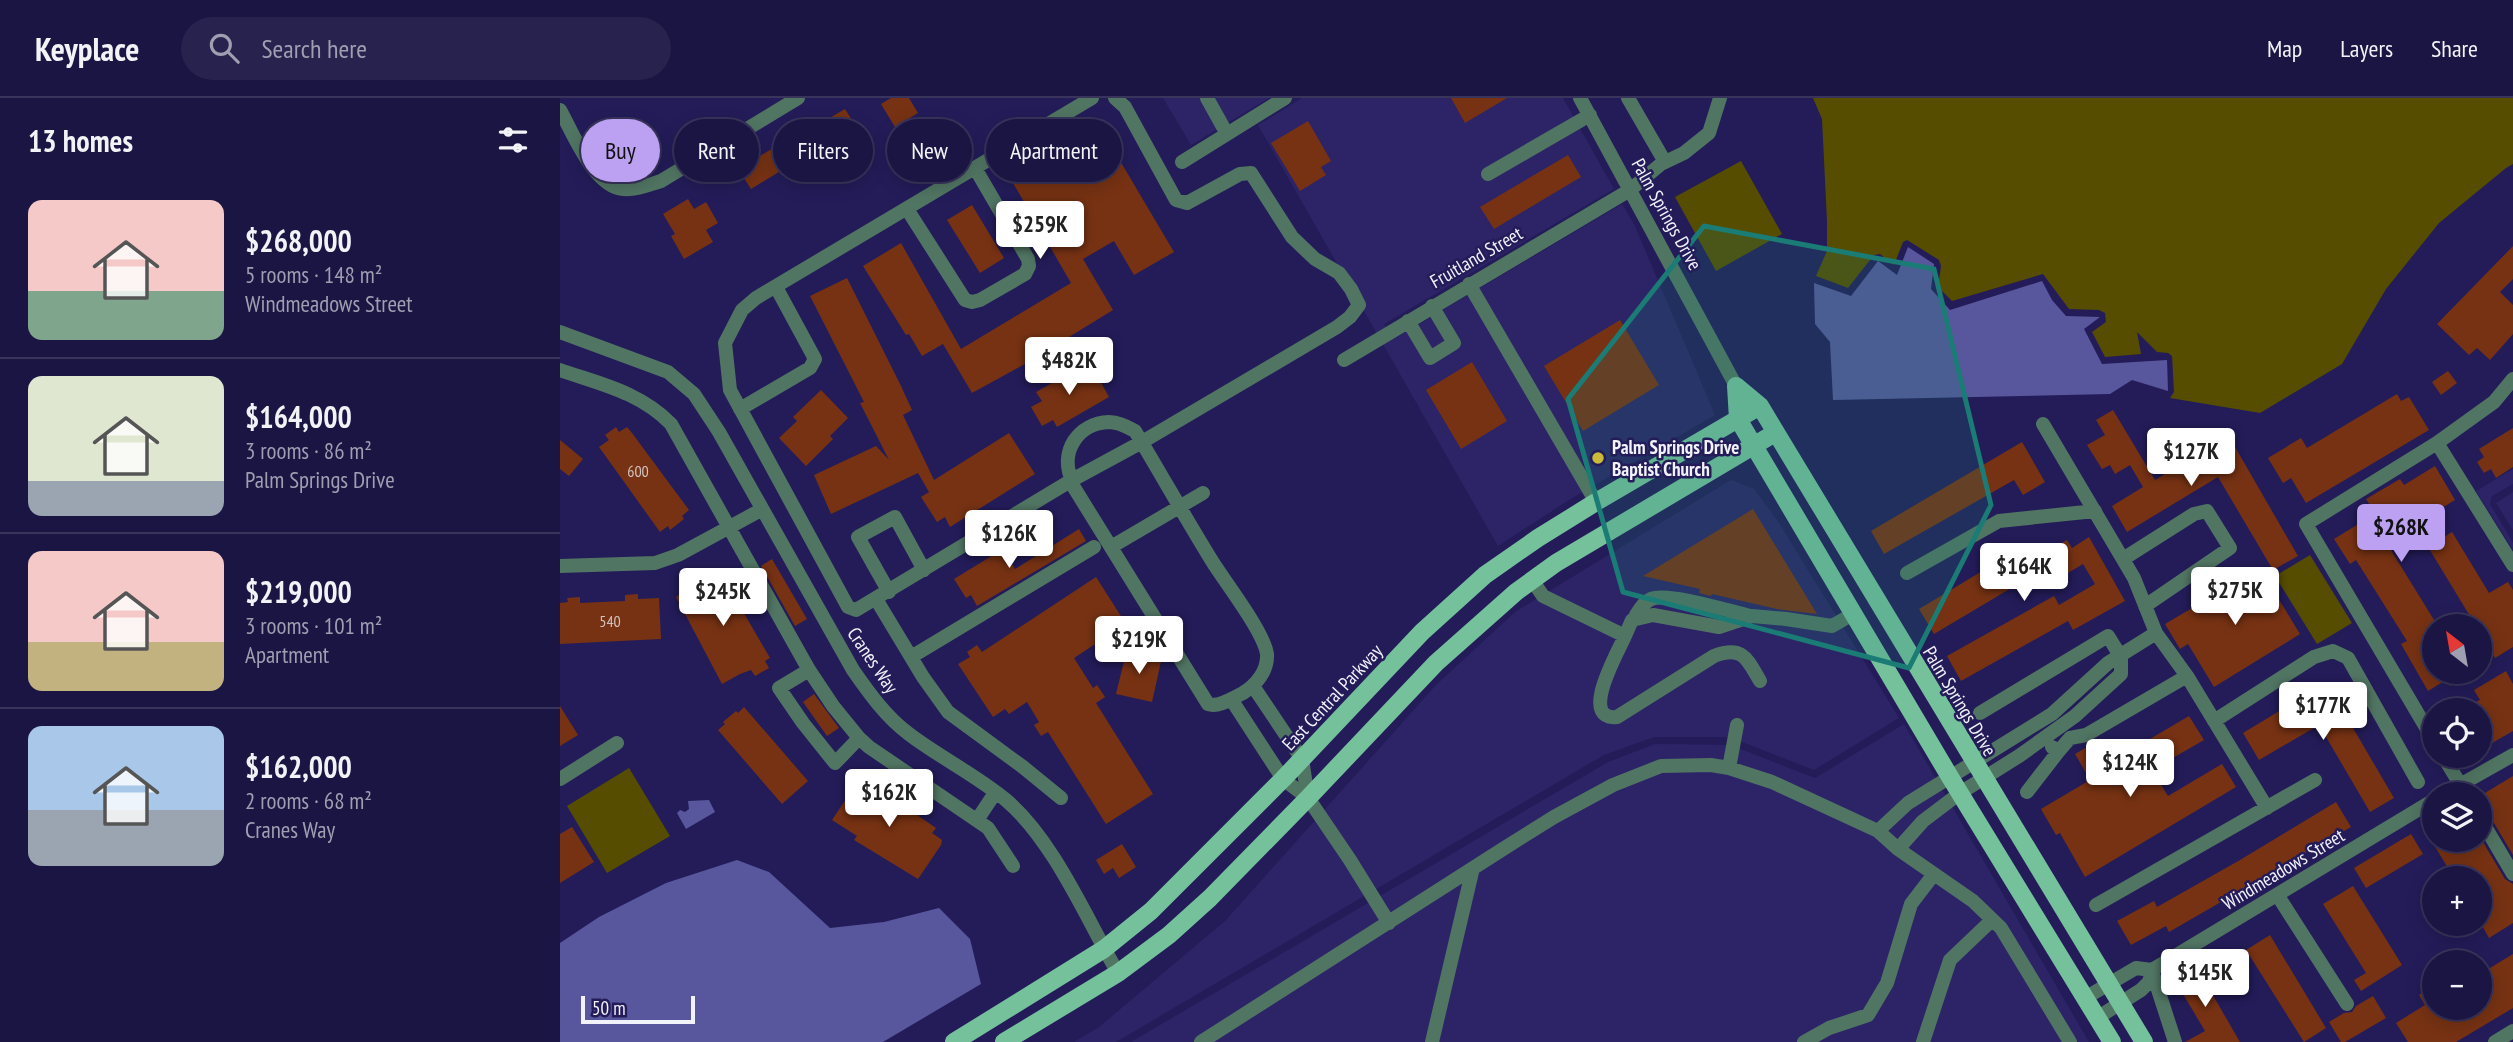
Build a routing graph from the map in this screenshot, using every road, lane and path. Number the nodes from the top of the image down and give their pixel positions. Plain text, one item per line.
1 (798, 98) edge
2 (1092, 98) edge
3 (1115, 98) edge
4 (1207, 98) edge
5 (1285, 98) edge
6 (1580, 98) edge
7 (1628, 98) edge
8 (1720, 98) edge
9 (561, 114) edge
10 (1590, 115) junction
11 (1227, 134) junction
12 (1181, 162) dead end
13 (1665, 162) junction
14 (975, 168) junction
15 (1488, 174) dead end
16 (1630, 190) junction
17 (907, 209) junction
18 (1469, 284) junction
19 (776, 287) junction
20 (1432, 306) junction
21 (1408, 321) junction
22 (560, 332) edge
23 (1344, 360) dead end
24 (560, 370) edge
25 (2513, 379) edge
26 (1736, 386) junction
27 (1760, 406) junction
28 (740, 409) junction
29 (1738, 419) junction
30 (2043, 424) dead end
31 (1775, 433) junction
32 (1142, 442) junction
33 (2437, 443) junction
34 (1754, 446) junction
35 (1071, 480) junction
36 (1203, 493) dead end
37 (1596, 502) junction
38 (1180, 506) junction
39 (761, 510) junction
40 (2095, 511) junction
41 (730, 526) junction
42 (1094, 547) dead end
43 (1111, 548) junction
44 (2123, 559) junction
45 (2513, 565) edge
46 (560, 566) edge
47 (925, 570) junction
48 (1907, 573) dead end
49 (1532, 580) junction
50 (883, 596) junction
51 (2145, 606) junction
52 (1636, 614) junction
53 (1853, 614) junction
54 (1739, 620) junction
55 (2156, 633) junction
56 (1625, 636) junction
57 (911, 657) junction
58 (2121, 657) junction
59 (809, 670) junction
60 (2187, 676) junction
61 (1760, 681) dead end
62 (1253, 686) junction
63 (1231, 699) junction
64 (1980, 713) dead end
65 (2214, 721) junction
66 (2422, 721) edge
67 (1737, 725) dead end
68 (2028, 730) junction
69 (859, 738) junction
70 (2040, 741) junction
71 (617, 743) dead end
72 (2058, 752) junction
73 (2513, 755) edge
74 (1302, 759) junction
75 (1973, 762) junction
76 (1729, 768) junction
77 (1950, 777) junction
78 (560, 779) edge
79 (1283, 779) junction
80 (1983, 780) junction
81 (2315, 780) dead end
82 (2418, 782) dead end
83 (2474, 782) edge
84 (2027, 792) dead end
85 (995, 793) junction
86 (1960, 793) junction
87 (1061, 798) dead end
88 (1308, 798) junction
89 (2422, 807) edge
90 (2267, 808) junction
91 (977, 820) junction
92 (1878, 831) junction
93 (2492, 838) edge
94 (1898, 849) junction
95 (1013, 866) dead end
96 (1473, 868) junction
97 (1934, 874) junction
98 (2513, 874) edge
99 (2278, 896) junction
100 (2096, 905) dead end
101 (1992, 920) junction
102 (1389, 923) junction
103 (1104, 949) junction
104 (2152, 970) junction
105 (1118, 973) junction
106 (2108, 985) junction
107 (2085, 998) junction
108 (2120, 1004) junction
109 (2347, 1004) dead end
110 (2096, 1018) junction
111 (2513, 1031) edge
112 (954, 1042) edge
113 (1004, 1042) edge
114 (1201, 1042) edge
115 (1432, 1042) edge
116 (1804, 1042) edge
117 (1923, 1042) edge
118 (2070, 1042) edge
119 (2112, 1042) edge
120 (2144, 1042) edge
121 (2175, 1042) edge
122 (2495, 1042) edge

1 - 9 street
2 - 14 street
3 - 32 street
4 - 11 street
5 - 11 street
6 - 10 street, Palm Springs Drive
7 - 13 street
8 - 13 street, Fruitland Street
10 - 15 street
10 - 16 street, Palm Springs Drive
11 - 12 street
13 - 16 street, Fruitland Street
14 - 17 street
14 - 17 street
16 - 18 street, Fruitland Street
16 - 26 street, Palm Springs Drive
17 - 19 street
18 - 20 street, Fruitland Street
18 - 37 street
19 - 28 street
19 - 28 street
20 - 21 street, Fruitland Street
20 - 21 street
21 - 23 street, Fruitland Street
22 - 39 street, Cranes Way
24 - 41 street
25 - 33 street
26 - 27 main road, Palm Springs Drive
26 - 29 main road, Palm Springs Drive
27 - 29 main road, East Central Parkway
27 - 31 main road, Palm Springs Drive
28 - 50 street
29 - 34 main road, Palm Springs Drive
29 - 37 main road, East Central Parkway
30 - 40 street
31 - 34 main road
31 - 75 main road, Palm Springs Drive
32 - 35 street
32 - 35 street
32 - 38 street
33 - 45 street
33 - 66 street
34 - 49 main road
34 - 53 main road, Palm Springs Drive
35 - 43 street
35 - 47 street
36 - 38 street
37 - 74 main road, East Central Parkway
38 - 43 street
38 - 62 street
39 - 41 street
39 - 85 street, Cranes Way
40 - 44 street
40 - 48 street
41 - 46 street
41 - 59 street
42 - 57 street
43 - 63 street
44 - 51 street
44 - 51 street
47 - 50 street
47 - 50 street
49 - 56 street
49 - 88 main road
50 - 57 street
51 - 55 street
52 - 54 street
52 - 54 street
52 - 56 street
53 - 54 street
53 - 77 main road, Palm Springs Drive
55 - 58 street
55 - 60 street
56 - 61 street
57 - 87 street
58 - 64 street
58 - 68 street
58 - 70 street
59 - 69 street
59 - 69 street
60 - 65 street
60 - 72 street
62 - 63 street
62 - 74 street
63 - 79 street
65 - 82 street
65 - 90 street
67 - 76 street
68 - 70 street
68 - 75 street
69 - 91 street
70 - 72 street
70 - 80 street
71 - 78 street
72 - 84 street
73 - 83 street
74 - 79 main road, East Central Parkway
74 - 88 street
75 - 77 street
75 - 80 main road, Palm Springs Drive
76 - 92 street
76 - 96 street
77 - 86 main road, Palm Springs Drive
77 - 92 street
79 - 88 street
79 - 103 main road, East Central Parkway
80 - 86 street
80 - 106 main road, Palm Springs Drive
81 - 90 street
85 - 91 street
85 - 103 street, Cranes Way
86 - 94 street
86 - 107 main road, Palm Springs Drive
88 - 102 street
88 - 105 main road
89 - 99 street, Windmeadows Street
90 - 100 street
91 - 95 street
92 - 94 street
93 - 98 street
94 - 97 street
96 - 102 street
96 - 115 street
97 - 101 street
97 - 116 street
99 - 104 street, Windmeadows Street
99 - 109 street
101 - 117 street
101 - 118 street
102 - 114 street
103 - 105 street, Cranes Way
103 - 112 main road, East Central Parkway
104 - 106 street, Windmeadows Street
104 - 108 street, Windmeadows Street
104 - 121 street
105 - 113 main road
106 - 107 street, Windmeadows Street
106 - 108 main road, Palm Springs Drive
107 - 110 main road, Palm Springs Drive
108 - 110 street, Windmeadows Street
108 - 120 main road, Palm Springs Drive
110 - 119 main road, Palm Springs Drive
111 - 122 street

